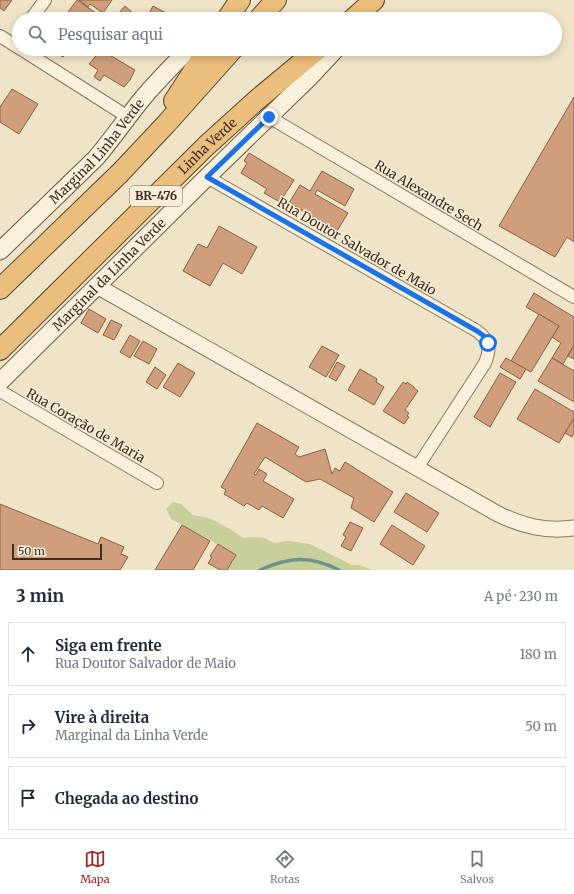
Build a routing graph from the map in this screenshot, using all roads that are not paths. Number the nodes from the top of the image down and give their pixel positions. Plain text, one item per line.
1 (45, 0) edge
2 (239, 0) edge
3 (276, 0) edge
4 (375, 0) edge
5 (36, 12) edge
6 (227, 12) edge
7 (231, 12) edge
8 (265, 12) edge
9 (361, 12) edge
10 (366, 12) edge
11 (0, 36) edge
12 (12, 41) edge
13 (36, 56) edge
14 (182, 56) edge
15 (203, 56) edge
16 (227, 56) edge
17 (310, 56) edge
18 (329, 56) edge
19 (128, 117) junction
20 (269, 117) junction
21 (142, 150) junction
22 (207, 177) junction
23 (0, 250) edge
24 (97, 286) junction
25 (0, 288) edge
26 (574, 297) edge
27 (0, 350) edge
28 (0, 382) edge
29 (0, 391) edge
30 (417, 468) junction
31 (157, 483) dead end
32 (574, 528) edge

1 - 5 street
2 - 6 main road
2 - 7 highway
3 - 8 highway
4 - 9 highway
4 - 10 main road
11 - 12 street
13 - 19 street
14 - 19 main road, Marginal Linha Verde
15 - 21 highway
16 - 21 highway, BR-476
17 - 27 highway, Linha Verde / BR-476
18 - 20 main road, Marginal da Linha Verde
19 - 23 main road, Marginal Linha Verde
20 - 22 main road, Marginal da Linha Verde
20 - 26 street, Rua Alexandre Sech
21 - 25 highway, BR-476
22 - 24 main road, Marginal da Linha Verde
22 - 30 street, Rua Doutor Salvador de Maio
24 - 28 main road, Marginal da Linha Verde
24 - 30 street
29 - 31 street, Rua Coração de Maria
30 - 32 street

